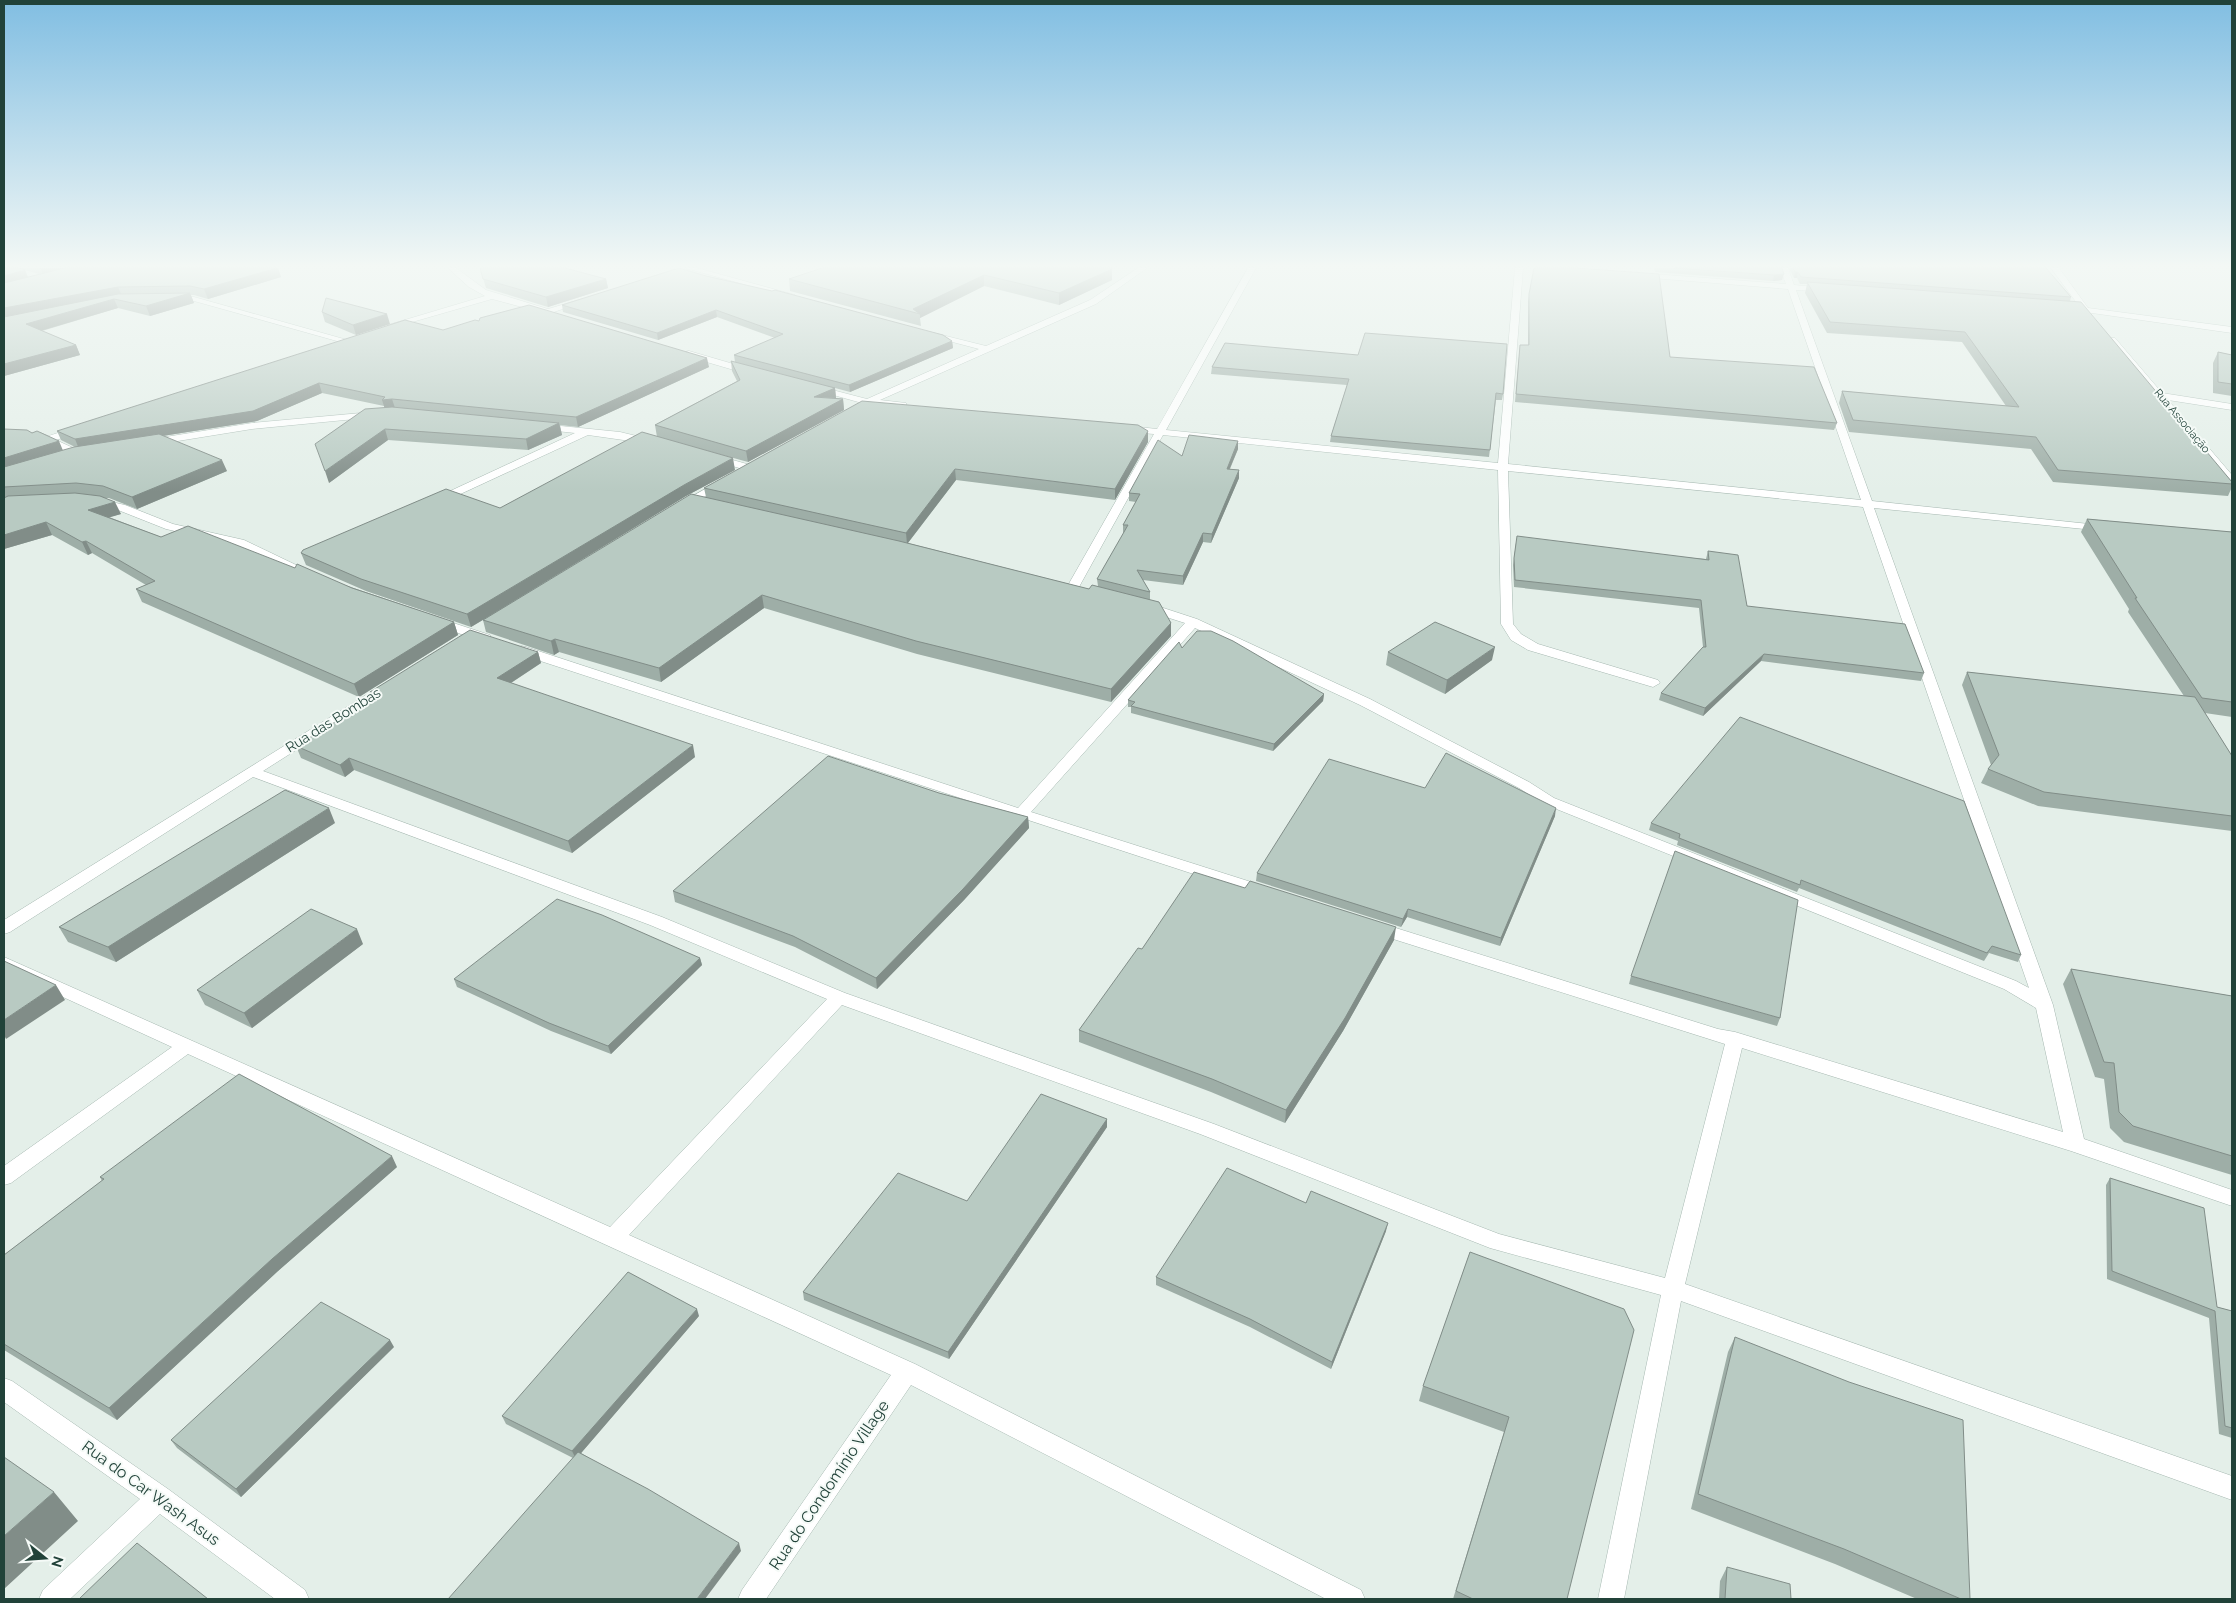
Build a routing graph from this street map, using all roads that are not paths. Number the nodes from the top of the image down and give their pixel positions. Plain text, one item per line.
1 (345, 343) edge
2 (965, 343) edge
3 (1001, 343) edge
4 (1210, 343) edge
5 (1513, 343) edge
6 (1811, 343) edge
7 (2115, 343) edge
8 (329, 348) edge
9 (987, 349) junction
10 (680, 352) edge
11 (762, 375) edge
12 (810, 387) edge
13 (2161, 396) junction
14 (869, 402) junction
15 (916, 407) edge
16 (2232, 407) edge
17 (852, 411) edge
18 (385, 414) edge
19 (531, 426) edge
20 (85, 427) edge
21 (1114, 428) edge
22 (587, 431) junction
23 (1160, 432) junction
24 (4, 436) edge
25 (48, 439) junction
26 (146, 444) edge
27 (666, 444) edge
28 (703, 455) edge
29 (60, 459) edge
30 (1504, 467) junction
31 (2232, 482) edge
32 (691, 500) junction
33 (90, 501) edge
34 (710, 504) edge
35 (424, 506) edge
36 (1868, 506) junction
37 (674, 510) edge
38 (2114, 529) edge
39 (306, 556) edge
40 (288, 564) junction
41 (323, 580) edge
42 (1073, 587) edge
43 (1135, 603) edge
44 (425, 618) edge
45 (1194, 622) junction
46 (488, 624) edge
47 (472, 634) junction
48 (456, 644) edge
49 (394, 682) edge
50 (1653, 683) dead end
51 (251, 771) junction
52 (1021, 814) junction
53 (1284, 898) edge
54 (1359, 922) edge
55 (4, 928) edge
56 (4, 962) edge
57 (839, 997) junction
58 (2044, 1005) junction
59 (1735, 1039) junction
60 (187, 1045) junction
61 (2075, 1144) junction
62 (4, 1178) edge
63 (2232, 1198) edge
64 (614, 1237) junction
65 (1674, 1289) junction
66 (907, 1371) junction
67 (4, 1389) edge
68 (2232, 1488) edge
69 (159, 1498) junction
70 (52, 1599) edge
71 (296, 1599) edge
72 (752, 1599) edge
73 (1352, 1599) edge
74 (1611, 1599) edge

1 - 8 street
2 - 9 street
3 - 9 street
4 - 23 street
5 - 30 street
6 - 36 street
7 - 13 street, Rua Associação
9 - 14 street
10 - 11 street
12 - 14 street
13 - 16 street
13 - 31 street, Rua Associação
14 - 15 street
14 - 17 street
18 - 26 street
19 - 22 street
20 - 25 street
21 - 23 street
22 - 27 street
22 - 35 street
23 - 30 street
23 - 42 street
24 - 25 street
25 - 29 street
28 - 32 street
30 - 36 street
30 - 50 street
32 - 34 street
32 - 37 street
33 - 40 street
36 - 38 street
36 - 58 street
39 - 40 street
40 - 41 street
43 - 45 street
44 - 47 street
45 - 52 street
45 - 58 street
46 - 47 street
47 - 48 street
47 - 52 street
49 - 51 street, Rua das Bombas
51 - 55 street, Rua das Bombas
51 - 57 street
52 - 53 street
54 - 59 street
56 - 60 street
57 - 64 street
57 - 65 street
58 - 61 street
59 - 61 street
59 - 65 street
60 - 62 street
60 - 64 street
61 - 63 street
64 - 66 street
65 - 68 street
65 - 74 street
66 - 72 street, Rua do Condomínio Village
66 - 73 street
67 - 69 street, Rua do Car Wash Asus
69 - 70 street
69 - 71 street, Rua do Car Wash Asus

